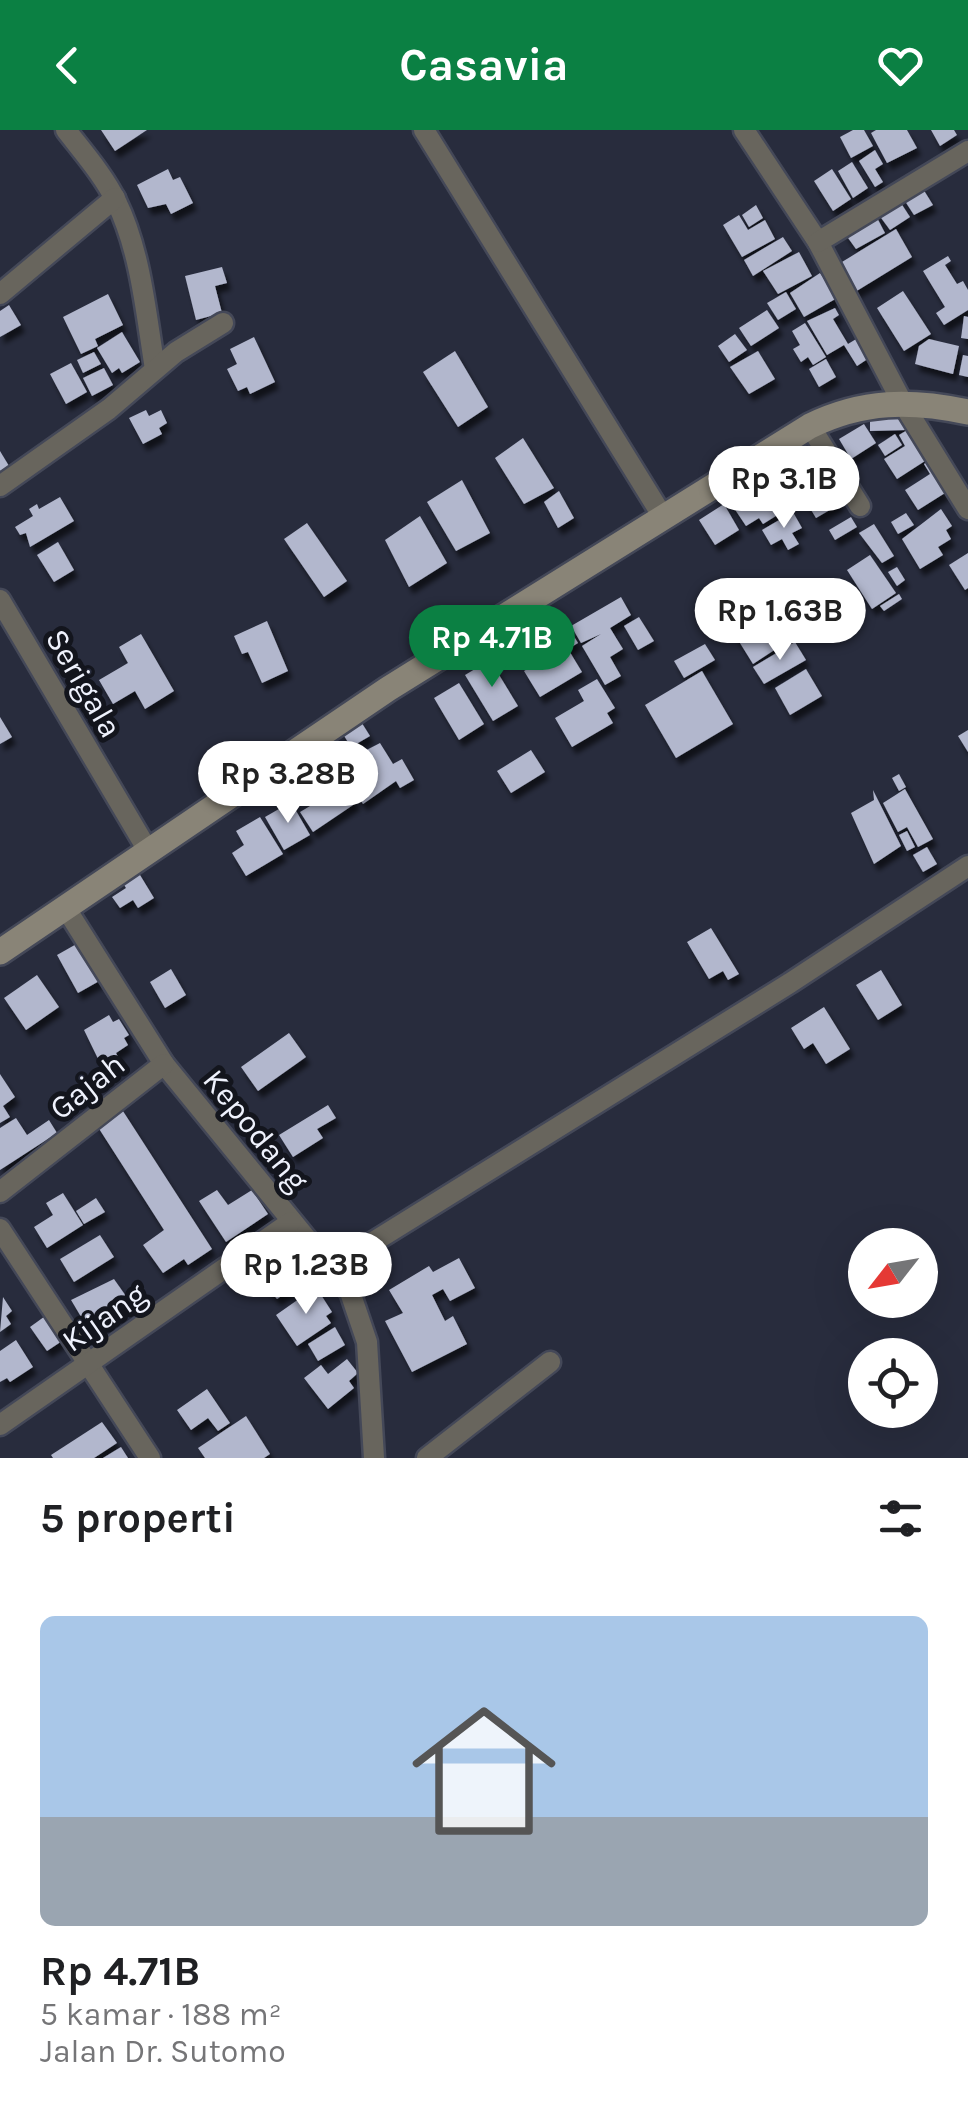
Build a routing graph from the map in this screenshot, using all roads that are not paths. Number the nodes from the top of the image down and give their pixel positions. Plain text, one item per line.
1 (66, 130) edge
2 (424, 130) edge
3 (744, 130) edge
4 (968, 151) edge
5 (115, 198) junction
6 (818, 242) junction
7 (0, 294) edge
8 (223, 323) dead end
9 (155, 369) junction
10 (902, 402) junction
11 (968, 412) edge
12 (810, 426) junction
13 (0, 486) edge
14 (860, 506) dead end
15 (968, 509) edge
16 (663, 516) junction
17 (0, 600) edge
18 (147, 849) junction
19 (968, 866) edge
20 (65, 907) junction
21 (0, 952) edge
22 (164, 1064) junction
23 (0, 1192) edge
24 (291, 1222) junction
25 (0, 1230) edge
26 (332, 1267) junction
27 (550, 1362) dead end
28 (90, 1364) junction
29 (0, 1426) edge
30 (150, 1458) edge
31 (374, 1458) edge
32 (427, 1458) edge

1 - 5 street
2 - 16 street
3 - 6 street
4 - 6 street
5 - 7 street
5 - 9 street
6 - 10 street
8 - 9 street
9 - 13 street
10 - 11 street
10 - 12 street
10 - 15 street
12 - 14 street
12 - 16 street
16 - 18 street
17 - 18 street, Serigala
18 - 20 street
19 - 26 street
20 - 21 street
20 - 22 street, Kepodang
22 - 23 street, Gajah
22 - 24 street, Kepodang
24 - 26 street, Kepodang
24 - 28 street, Kijang
25 - 28 street
26 - 31 street, Kepodang
27 - 32 street
28 - 29 street, Kijang
28 - 30 street

